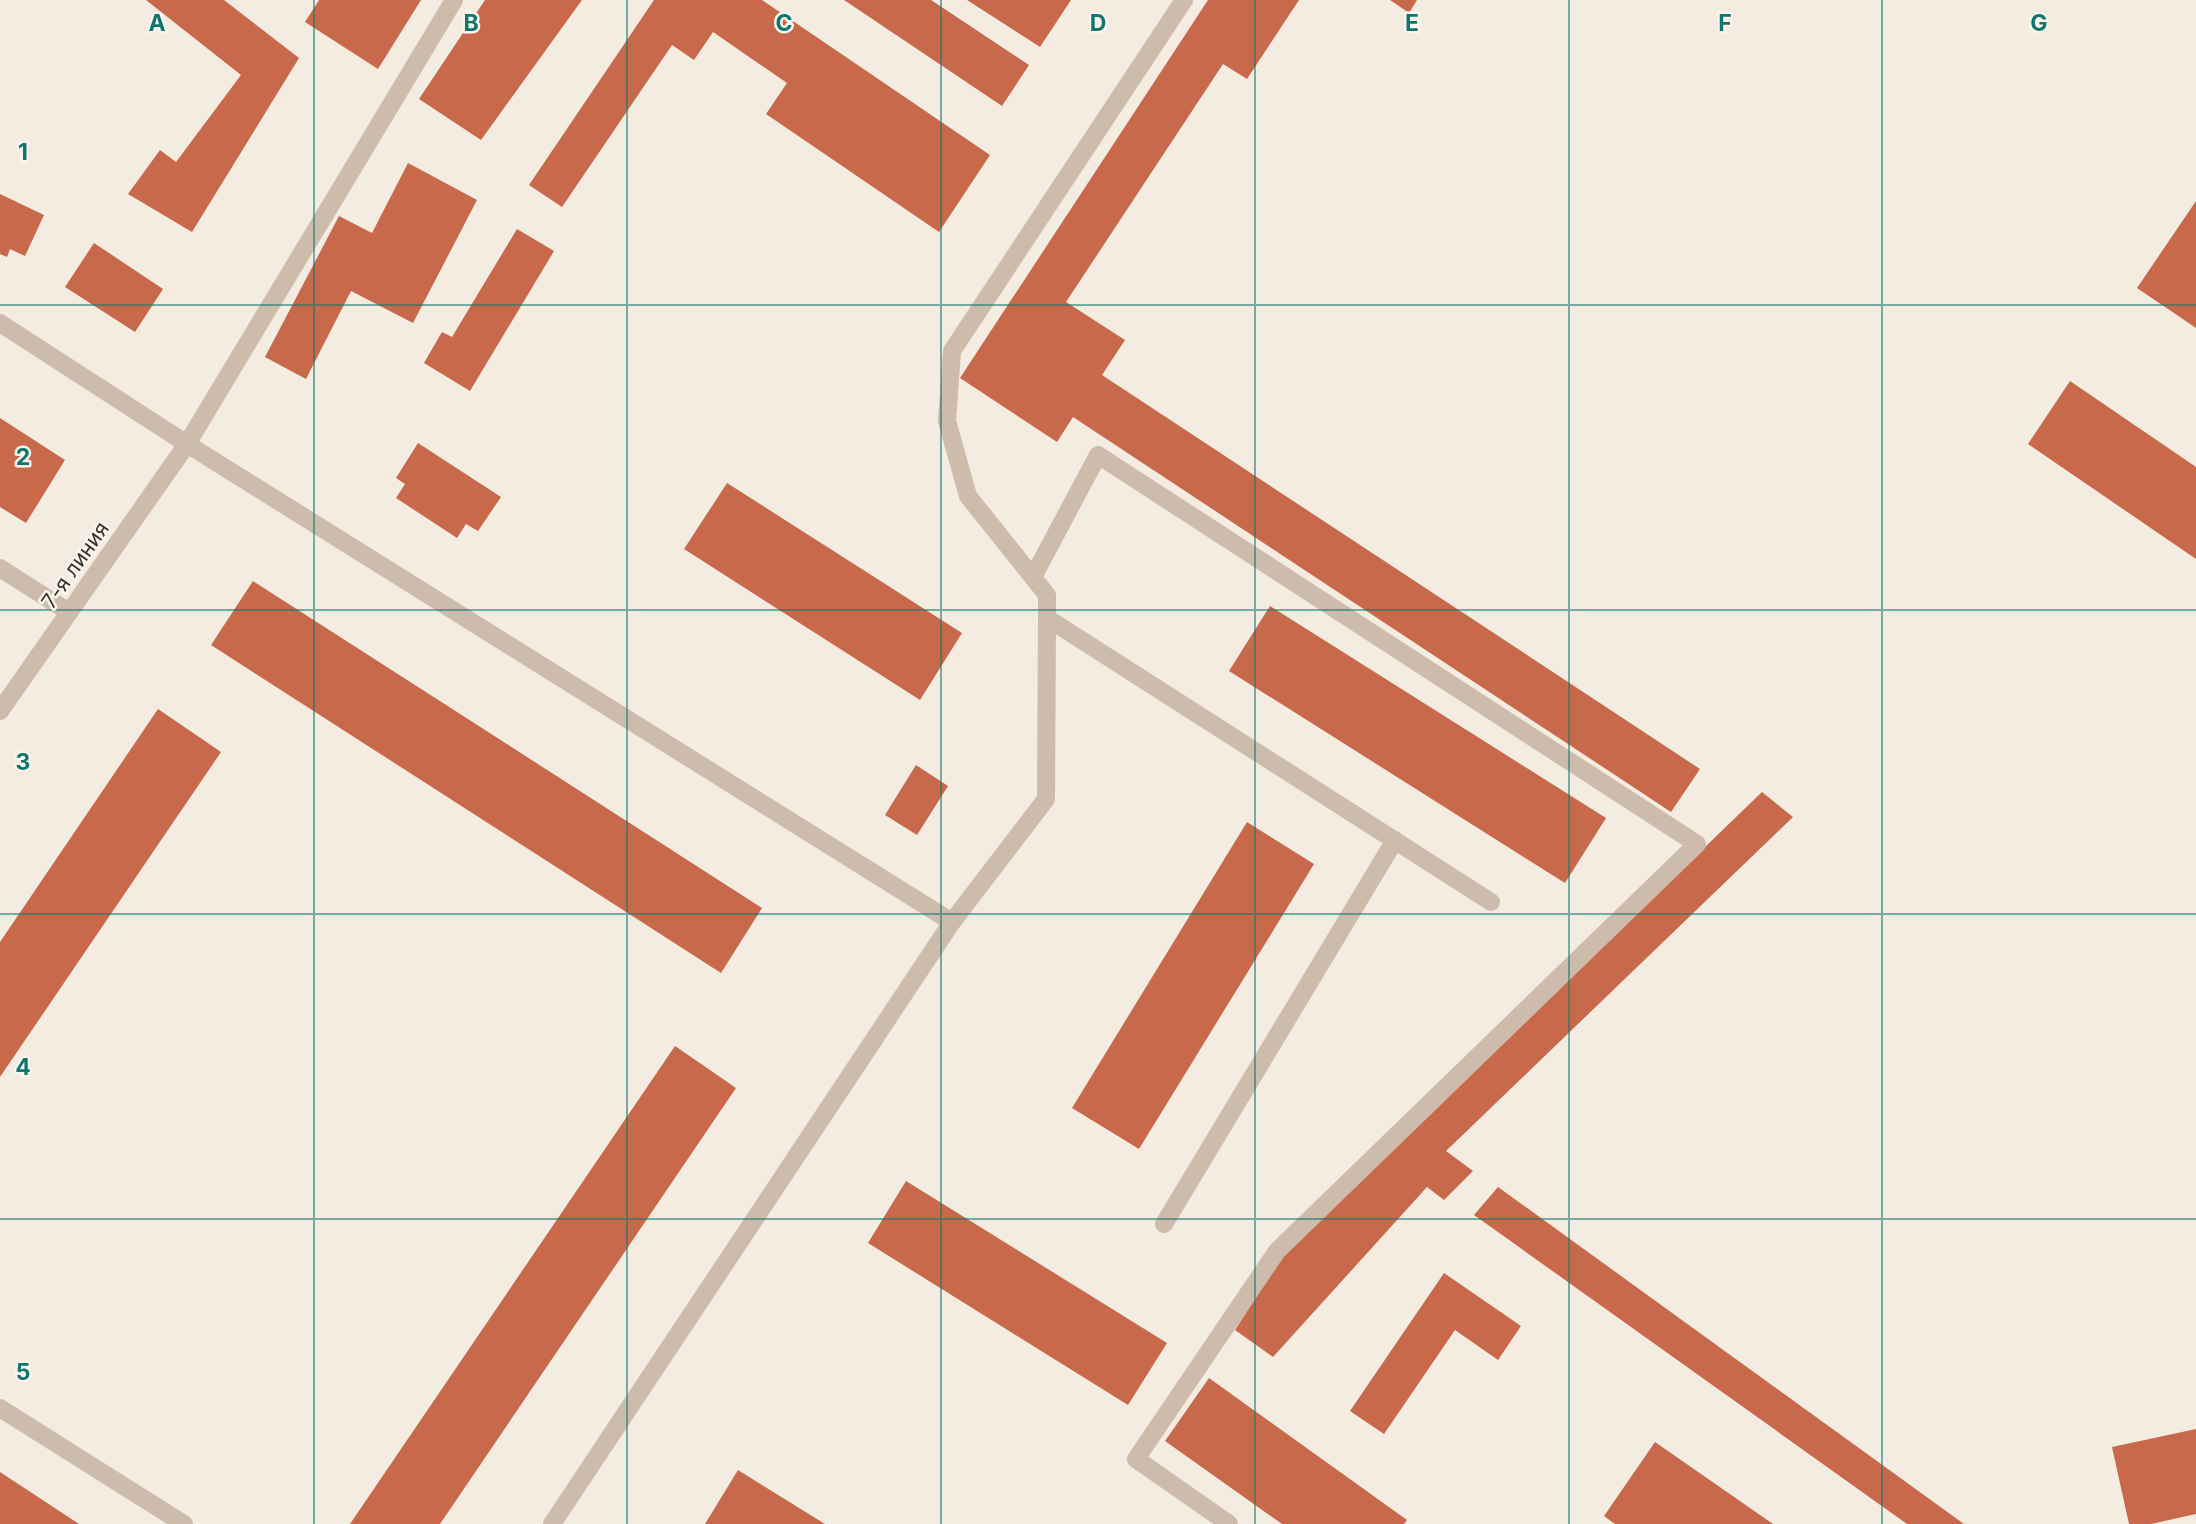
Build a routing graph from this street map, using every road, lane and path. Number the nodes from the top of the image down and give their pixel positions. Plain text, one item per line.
1 (454, 0) edge
2 (1184, 0) edge
3 (0, 323) edge
4 (187, 444) junction
5 (0, 568) edge
6 (1033, 577) junction
7 (69, 612) junction
8 (1047, 618) junction
9 (0, 711) edge
10 (1395, 840) junction
11 (1491, 902) dead end
12 (952, 922) junction
13 (1164, 1224) dead end
14 (0, 1408) edge
15 (184, 1524) edge
16 (552, 1524) edge
17 (1229, 1524) edge

1 - 4 street, 7-я линия
2 - 6 street
3 - 4 street
4 - 7 street, 7-я линия
4 - 12 street
5 - 7 street
6 - 8 street
6 - 17 street
7 - 9 street, 7-я линия
8 - 10 street
8 - 12 street
10 - 11 street
10 - 13 street
12 - 16 street
14 - 15 street

